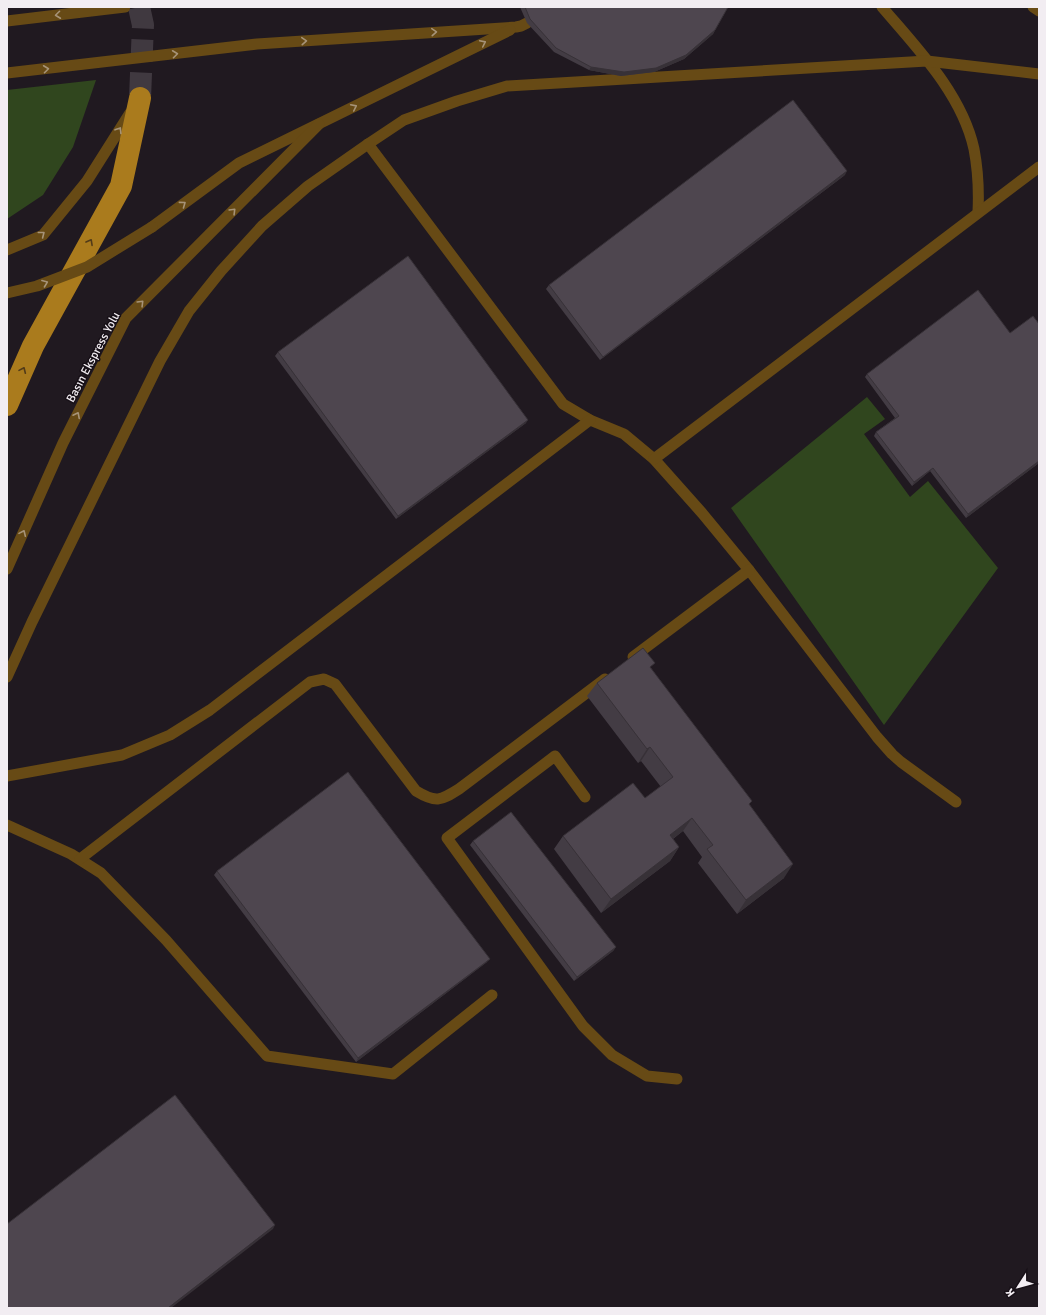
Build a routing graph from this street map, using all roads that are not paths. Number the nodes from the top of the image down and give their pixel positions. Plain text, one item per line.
1 (125, 7) edge
2 (882, 7) edge
3 (1033, 7) edge
4 (1039, 11) edge
5 (7, 21) edge
6 (527, 23) edge
7 (516, 27) junction
8 (927, 61) junction
9 (7, 73) edge
10 (1039, 74) edge
11 (140, 98) joint
12 (319, 124) junction
13 (368, 144) junction
14 (1039, 167) edge
15 (978, 212) junction
16 (7, 250) edge
17 (7, 293) edge
18 (7, 405) edge
19 (590, 420) junction
20 (654, 459) junction
21 (7, 569) edge
22 (749, 570) junction
23 (623, 665) edge
24 (610, 675) edge
25 (7, 677) edge
26 (7, 776) edge
27 (585, 797) dead end
28 (956, 802) dead end
29 (7, 825) edge
30 (80, 859) junction
31 (492, 995) dead end
32 (677, 1079) dead end

1 -> 5 lane
2 - 8 lane
3 - 4 lane
6 - 7 lane
9 -> 7 lane
12 -> 7 lane
8 - 10 lane
8 - 13 lane
8 - 15 lane
16 -> 11 lane
18 -> 11 main road
17 -> 12 lane, bridge
21 -> 12 lane, Basın Ekspress Yolu
13 - 19 lane
13 - 25 lane
14 - 15 lane
15 - 20 lane
19 - 20 lane
19 - 26 lane
20 - 22 lane
22 - 23 lane
22 - 28 lane
24 - 30 lane
27 - 32 lane
29 - 30 lane
30 - 31 lane

